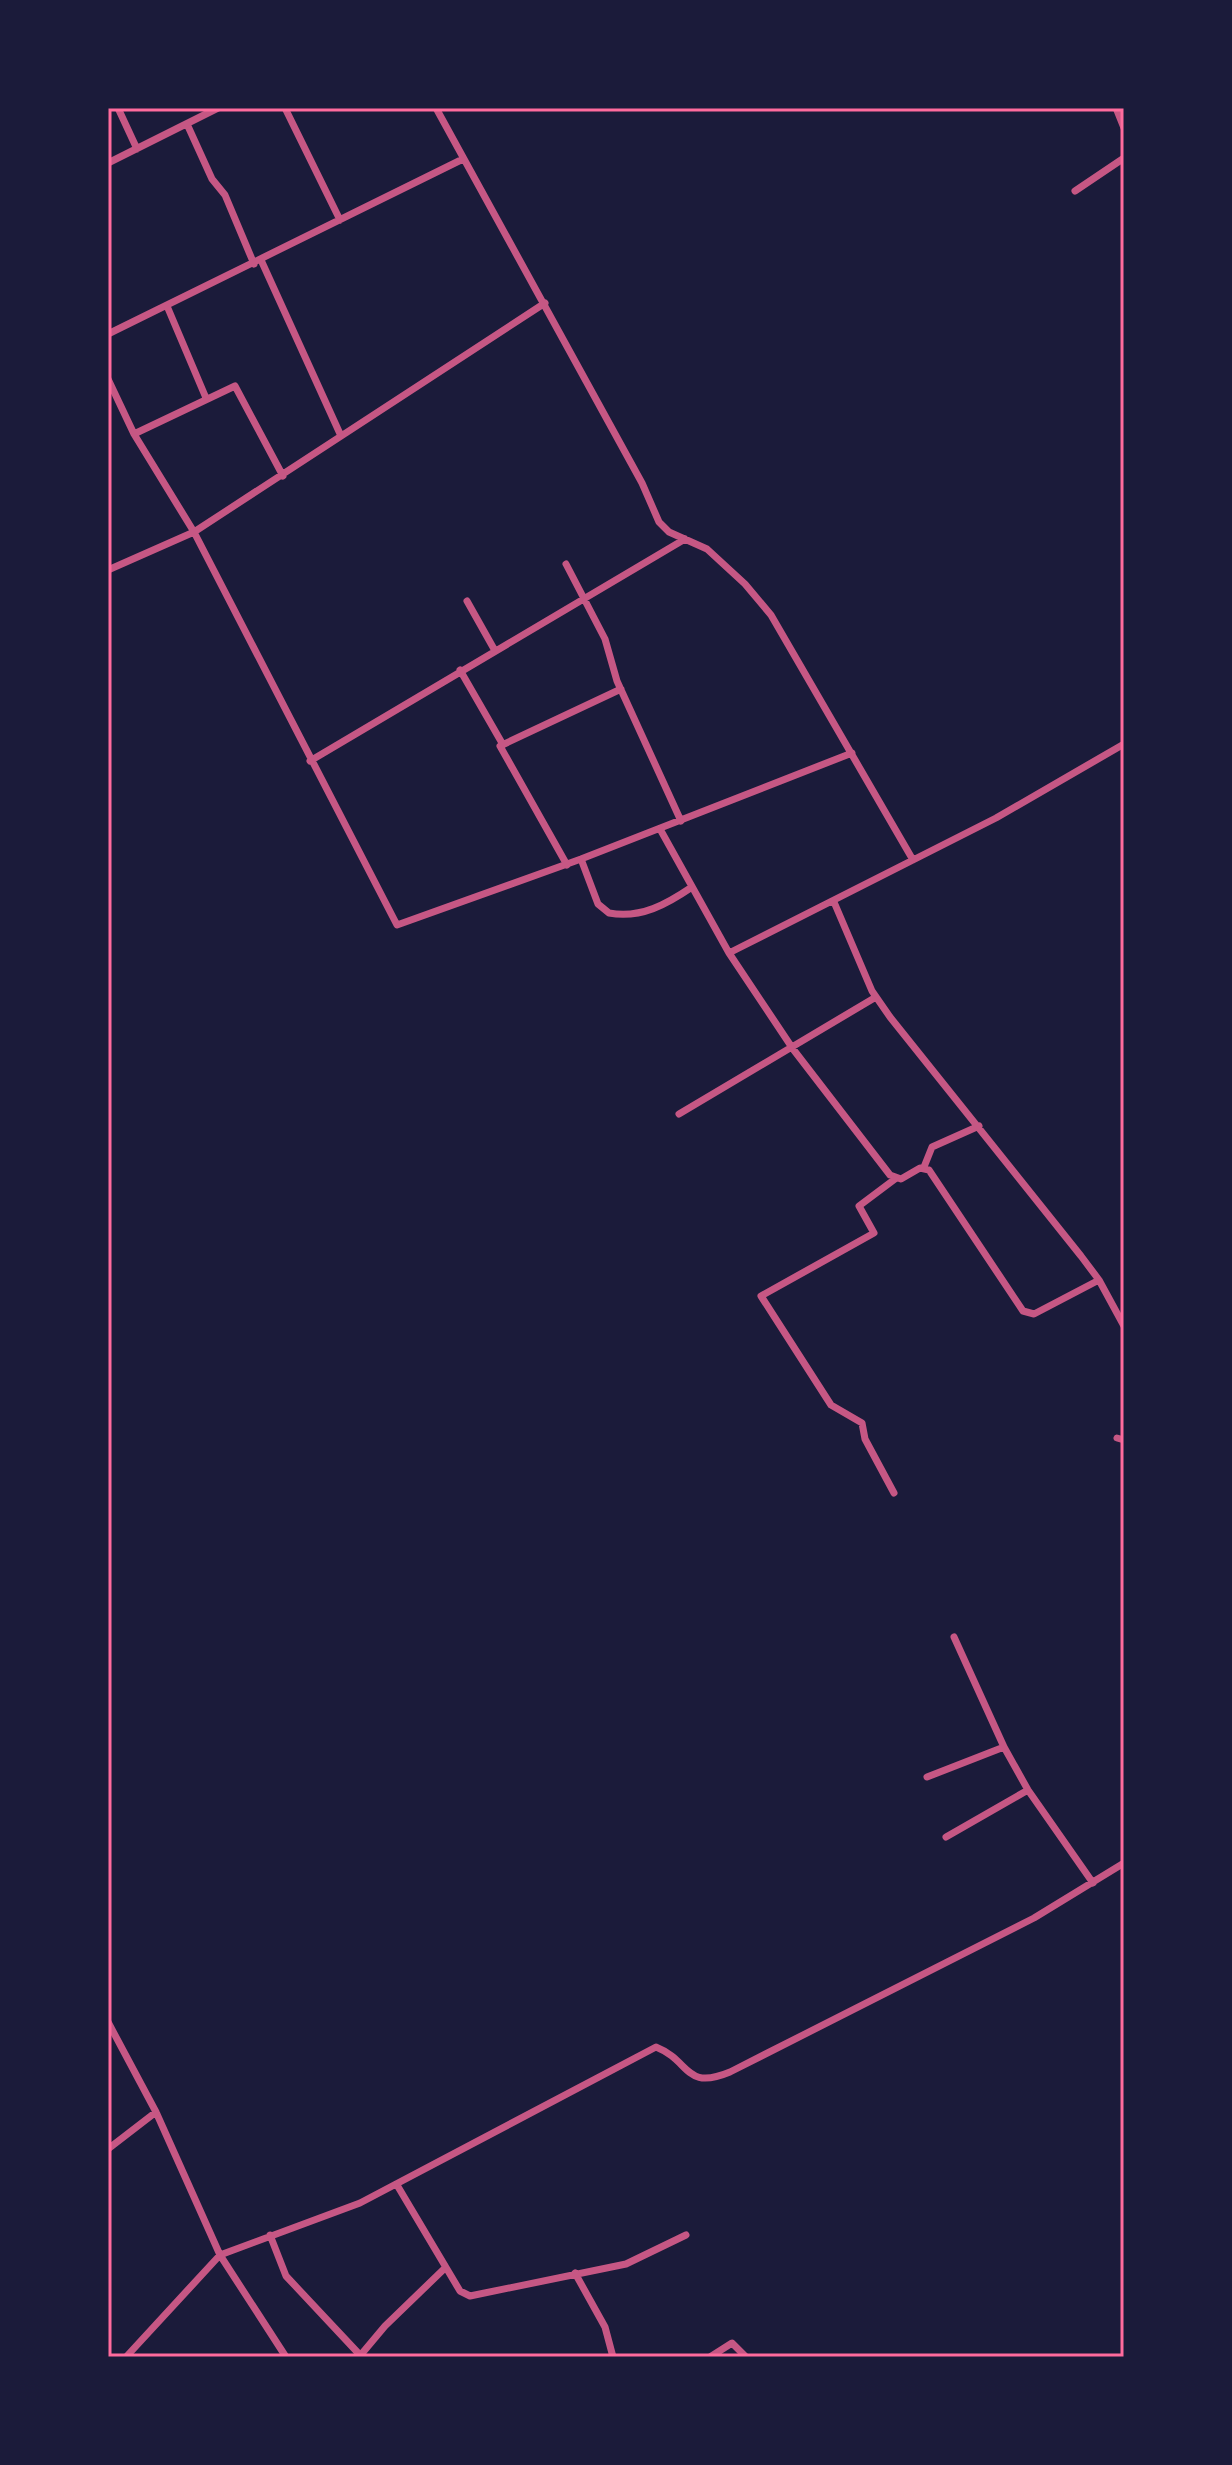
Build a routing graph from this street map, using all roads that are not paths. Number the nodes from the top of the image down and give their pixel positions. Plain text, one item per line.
1 (118, 108) edge
2 (218, 108) edge
3 (285, 108) edge
4 (436, 108) edge
5 (1116, 108) edge
6 (187, 124) junction
7 (1124, 128) edge
8 (137, 149) junction
9 (1124, 158) edge
10 (463, 159) junction
11 (108, 163) edge
12 (1075, 191) dead end
13 (340, 220) junction
14 (258, 262) junction
15 (545, 303) junction
16 (167, 306) junction
17 (108, 334) edge
18 (108, 379) edge
19 (206, 398) junction
20 (134, 434) junction
21 (341, 436) junction
22 (283, 476) junction
23 (194, 532) junction
24 (685, 539) junction
25 (566, 564) dead end
26 (108, 570) edge
27 (583, 597) junction
28 (467, 601) dead end
29 (494, 649) junction
30 (460, 670) junction
31 (621, 689) junction
32 (502, 743) junction
33 (1124, 744) edge
34 (852, 753) junction
35 (310, 761) junction
36 (681, 821) junction
37 (660, 829) junction
38 (581, 859) junction
39 (913, 860) junction
40 (567, 865) junction
41 (692, 887) junction
42 (834, 902) junction
43 (729, 953) junction
44 (876, 997) junction
45 (791, 1045) junction
46 (679, 1114) dead end
47 (979, 1126) junction
48 (924, 1167) junction
49 (895, 1179) junction
50 (1099, 1280) junction
51 (1124, 1326) edge
52 (894, 1493) dead end
53 (954, 1637) dead end
54 (1004, 1747) junction
55 (927, 1777) dead end
56 (1028, 1790) junction
57 (946, 1837) dead end
58 (1124, 1863) edge
59 (1093, 1883) junction
60 (108, 2022) edge
61 (156, 2112) junction
62 (108, 2149) edge
63 (397, 2185) junction
64 (270, 2235) junction
65 (686, 2235) dead end
66 (220, 2255) junction
67 (445, 2268) junction
68 (575, 2273) junction
69 (359, 2356) edge
70 (126, 2357) edge
71 (286, 2357) edge
72 (613, 2357) edge
73 (710, 2357) edge
74 (746, 2357) edge

1 - 8 street
2 - 6 street
3 - 13 street
4 - 10 street
5 - 7 street
6 - 8 street
6 - 14 street
8 - 11 street
9 - 12 street
10 - 13 street
10 - 15 street
13 - 14 street
14 - 16 street
14 - 21 street
15 - 21 street
15 - 24 street
16 - 17 street
16 - 19 street
18 - 20 street
19 - 20 street
19 - 22 street
20 - 23 street
21 - 22 street
22 - 23 street
23 - 26 street
23 - 35 street
24 - 27 street
24 - 34 street
25 - 27 street
27 - 29 street
27 - 31 street
28 - 29 street
29 - 30 street
30 - 32 street
30 - 35 street
31 - 32 street
31 - 36 street
32 - 40 street
33 - 39 street
34 - 36 street
34 - 39 street
35 - 40 street
36 - 37 street
37 - 38 street
37 - 41 street
38 - 40 street
38 - 41 street
39 - 42 street
41 - 43 street
42 - 43 street
42 - 44 street
43 - 45 street
44 - 45 street
44 - 47 street
45 - 46 street
45 - 49 street
47 - 48 street
47 - 50 street
48 - 49 street
48 - 50 street
49 - 52 street
50 - 51 street
53 - 54 street
54 - 55 street
54 - 56 street
56 - 57 street
56 - 59 street
58 - 59 street
59 - 63 street
60 - 61 street
61 - 62 street
61 - 66 street
63 - 64 street
63 - 67 street
64 - 66 street
64 - 69 street
65 - 68 street
66 - 70 street
66 - 71 street
67 - 68 street
67 - 69 street
68 - 72 street
73 - 74 street

